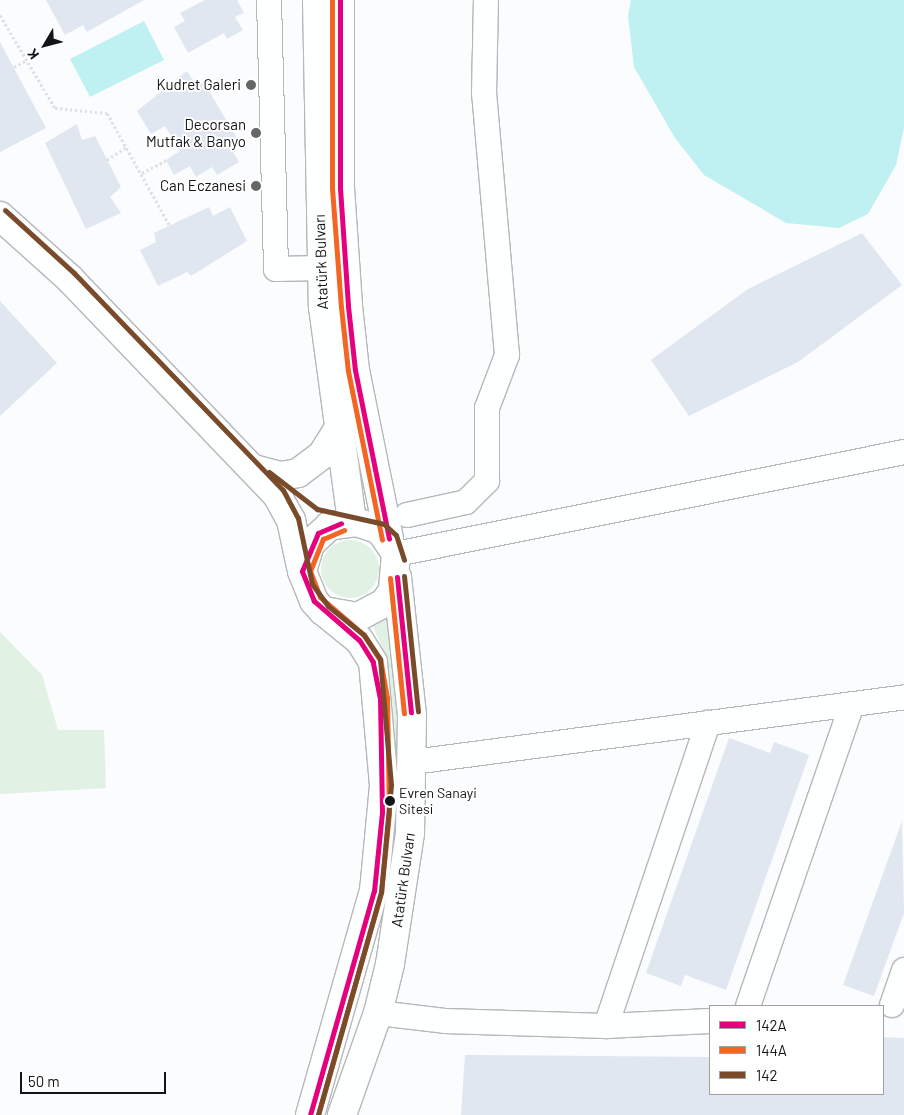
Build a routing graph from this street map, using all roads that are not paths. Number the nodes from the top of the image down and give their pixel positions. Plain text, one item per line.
1 (269, 0) edge
2 (317, 0) edge
3 (340, 0) edge
4 (486, 0) edge
5 (0, 216) edge
6 (320, 268) junction
7 (338, 429) junction
8 (904, 452) edge
9 (254, 469) junction
10 (407, 515) dead end
11 (347, 522) junction
12 (394, 557) junction
13 (302, 571) junction
14 (323, 611) junction
15 (904, 697) edge
16 (852, 704) junction
17 (708, 723) junction
18 (413, 762) junction
19 (904, 970) edge
20 (344, 1002) junction
21 (748, 1005) edge
22 (893, 1005) edge
23 (378, 1013) junction
24 (709, 1021) edge
25 (606, 1026) junction
26 (310, 1115) edge
27 (342, 1115) edge

1 - 6 lane
2 - 6 main road, Atatürk Bulvarı
3 - 12 main road, Atatürk Bulvarı
4 - 10 lane
5 - 9 main road
6 - 7 main road, Atatürk Bulvarı
7 - 9 main road
7 - 11 main road, Atatürk Bulvarı
8 - 12 lane
9 - 11 main road
9 - 13 main road, Atatürk Bulvarı
11 - 12 main road
11 - 13 main road
12 - 14 main road
12 - 18 main road, Atatürk Bulvarı
13 - 14 main road, Atatürk Bulvarı
14 - 20 main road, Atatürk Bulvarı
15 - 16 lane
16 - 17 lane
16 - 21 lane
17 - 18 lane
17 - 25 lane
18 - 23 main road, Atatürk Bulvarı
19 - 22 lane
20 - 23 main road
20 - 26 main road, Atatürk Bulvarı
23 - 25 lane
23 - 27 main road, Atatürk Bulvarı
24 - 25 lane

